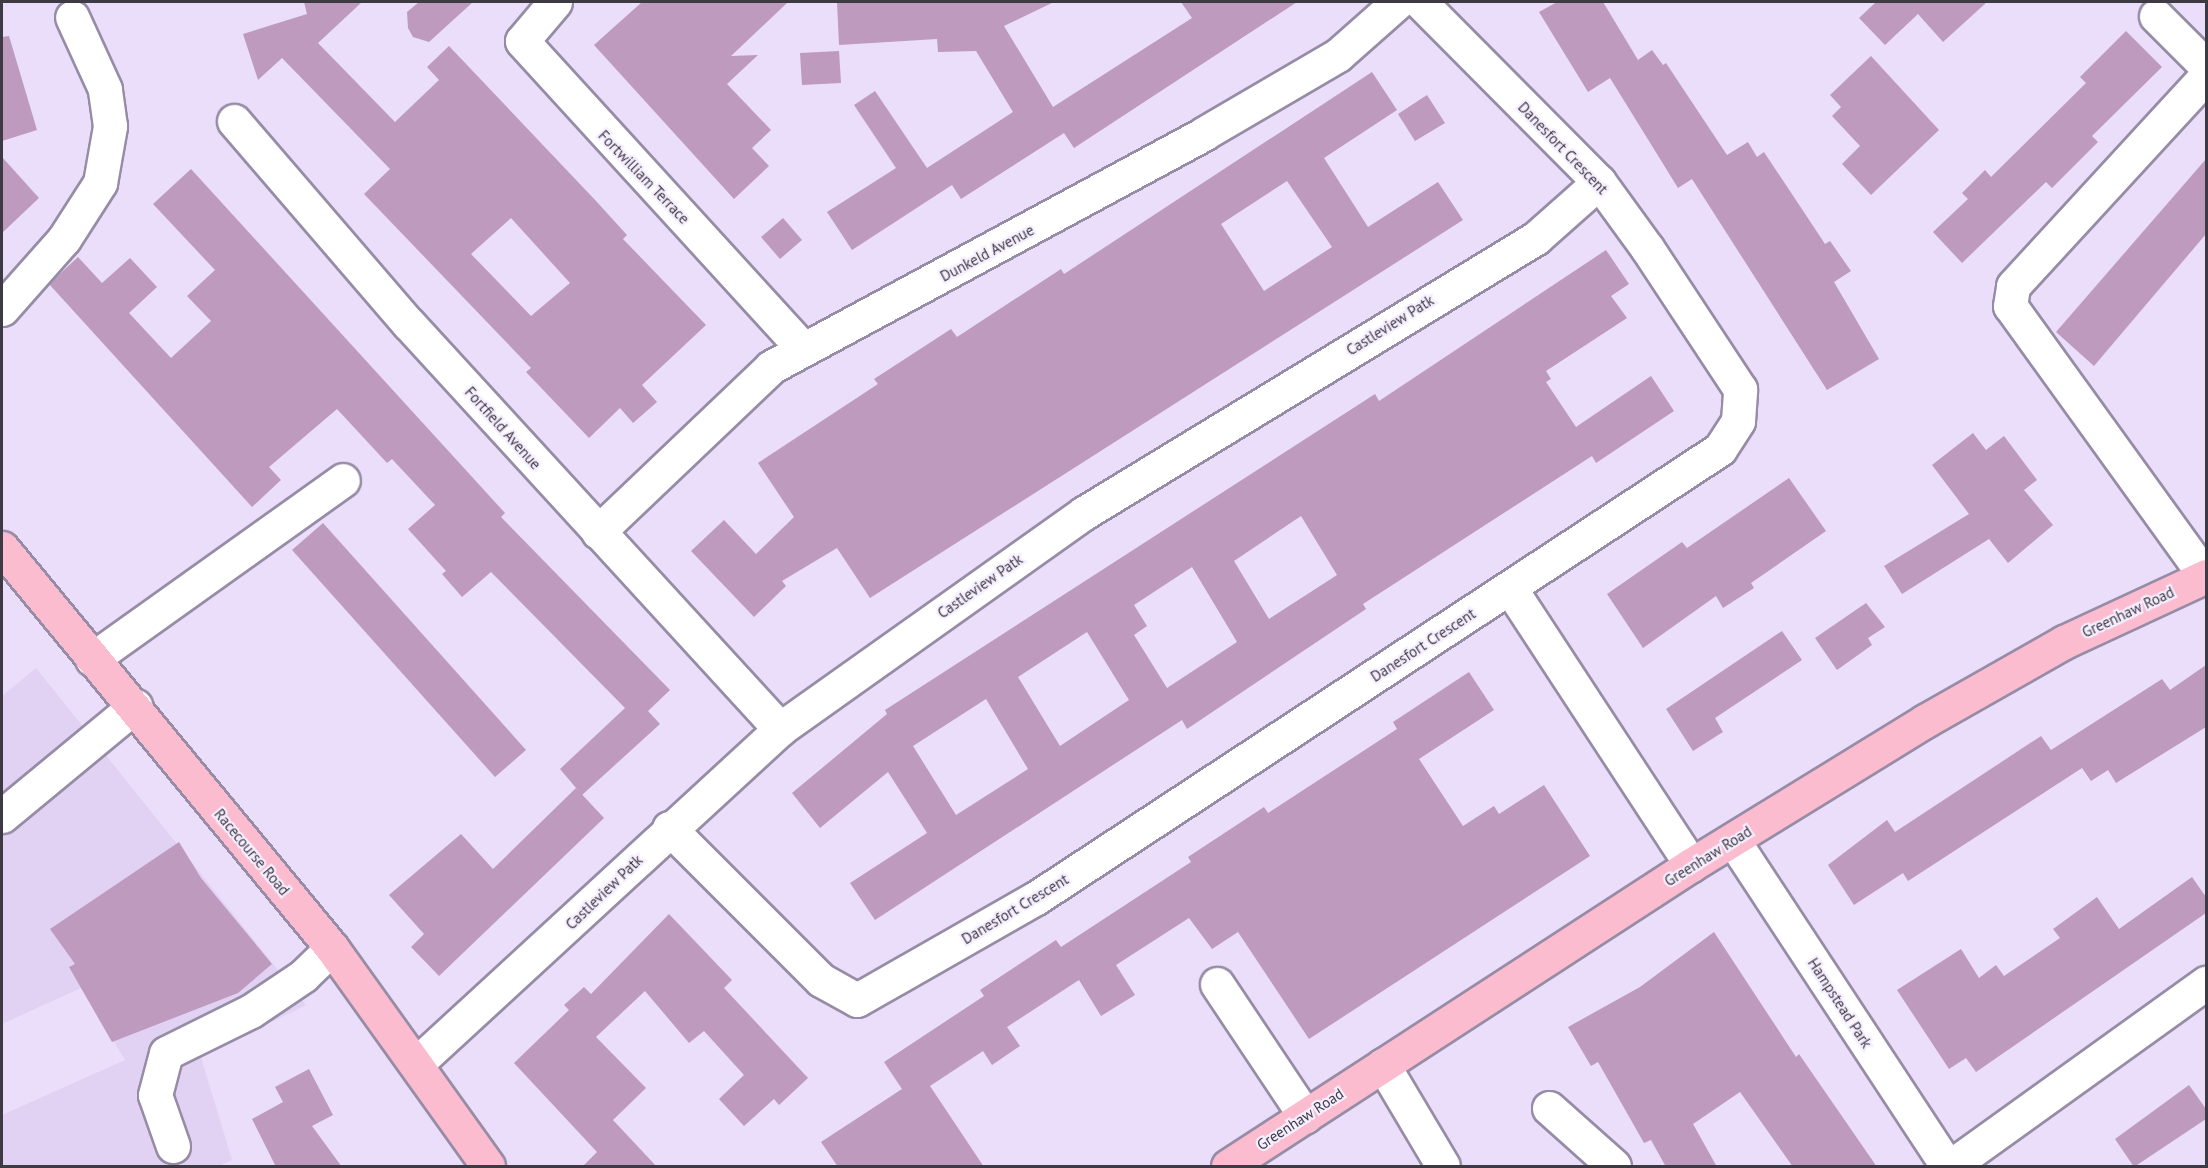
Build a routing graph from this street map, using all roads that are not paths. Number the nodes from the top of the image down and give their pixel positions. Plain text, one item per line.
1 (555, 2) edge
2 (1398, 2) edge
3 (1420, 2) edge
4 (2156, 16) dead end
5 (72, 17) dead end
6 (2206, 66) edge
7 (2206, 76) edge
8 (234, 121) dead end
9 (1599, 182) junction
10 (2, 309) edge
11 (803, 350) junction
12 (343, 480) dead end
13 (598, 532) junction
14 (2, 548) edge
15 (2206, 576) edge
16 (1510, 588) junction
17 (92, 658) junction
18 (135, 706) junction
19 (780, 729) junction
20 (2, 816) edge
21 (669, 828) junction
22 (1733, 840) junction
23 (1691, 865) junction
24 (332, 948) junction
25 (2206, 983) edge
26 (1217, 984) dead end
27 (416, 1064) junction
28 (1383, 1065) junction
29 (1549, 1108) dead end
30 (1305, 1116) junction
31 (173, 1146) dead end
32 (484, 1165) edge
33 (1227, 1167) edge
34 (1443, 1167) edge
35 (1614, 1167) edge
36 (1949, 1167) edge

1 - 11 street, Fortwilliam Terrace
2 - 11 street, Dunkeld Avenue
3 - 9 street, Danesfort Crescent
4 - 6 street
5 - 10 street
7 - 15 street
8 - 13 street, Fortfield Avenue
9 - 16 street, Danesfort Crescent
9 - 19 street, Castleview Patk
11 - 13 street, Dunkeld Avenue
12 - 17 street
13 - 19 street, Fortfield Avenue
14 - 17 main road, Racecourse Road
15 - 22 main road, Greenhaw Road
16 - 21 street, Danesfort Crescent
16 - 23 street
17 - 18 main road, Racecourse Road
18 - 20 street
18 - 24 main road, Racecourse Road
19 - 21 street, Castleview Patk
21 - 27 street, Castleview Patk
22 - 23 main road, Greenhaw Road
22 - 36 street, Hampstead Park
23 - 28 main road, Greenhaw Road
24 - 27 main road, Racecourse Road
24 - 31 street
25 - 36 street, Hampstead Park
26 - 30 street
27 - 32 main road, Racecourse Road
28 - 30 main road, Greenhaw Road
28 - 34 street
29 - 35 street
30 - 33 main road, Greenhaw Road

